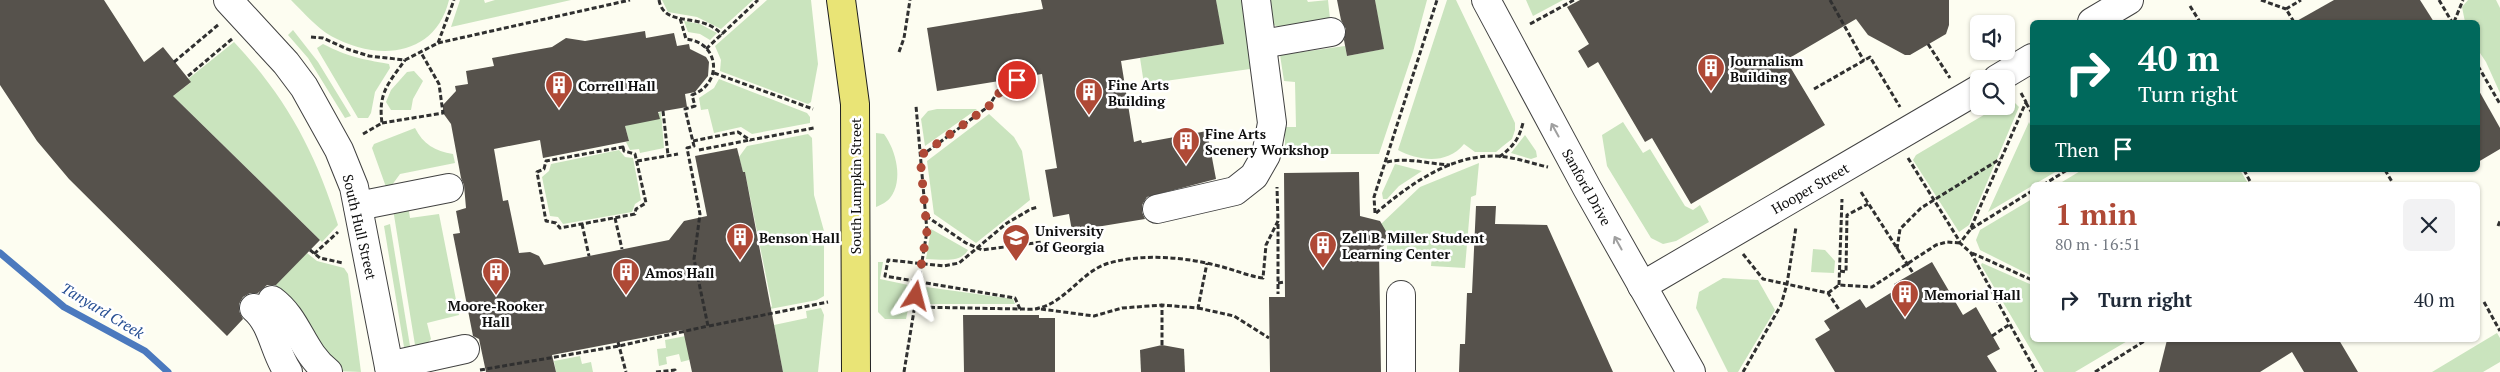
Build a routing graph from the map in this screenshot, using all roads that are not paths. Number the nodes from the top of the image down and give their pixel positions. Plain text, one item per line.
1 (841, 0) edge
2 (1256, 0) edge
3 (1486, 0) edge
4 (2129, 0) edge
5 (224, 12) edge
6 (2095, 20) edge
7 (1331, 32) dead end
8 (1262, 44) junction
9 (2030, 60) edge
10 (2015, 75) edge
11 (1966, 87) edge
12 (449, 188) dead end
13 (358, 206) junction
14 (1157, 208) dead end
15 (1642, 286) junction
16 (1401, 295) dead end
17 (264, 306) junction
18 (470, 360) road end
19 (389, 369) edge
20 (271, 372) edge
21 (288, 372) edge
22 (310, 372) edge
23 (328, 372) edge
24 (856, 372) edge
25 (1401, 372) edge
26 (1691, 372) edge

1 - 24 main road, South Lumpkin Street
2 - 8 street
15 -> 3 street, Sanford Drive
4 - 6 street
5 - 13 street, South Hull Street
7 - 8 street
8 - 14 street
9 - 10 street
11 - 15 street, Hooper Street
12 - 13 street
13 - 19 street, South Hull Street
15 - 26 street, Sanford Drive
16 - 25 street
17 - 20 street
17 - 21 street
17 - 22 street
17 - 23 street
18 - 19 street

